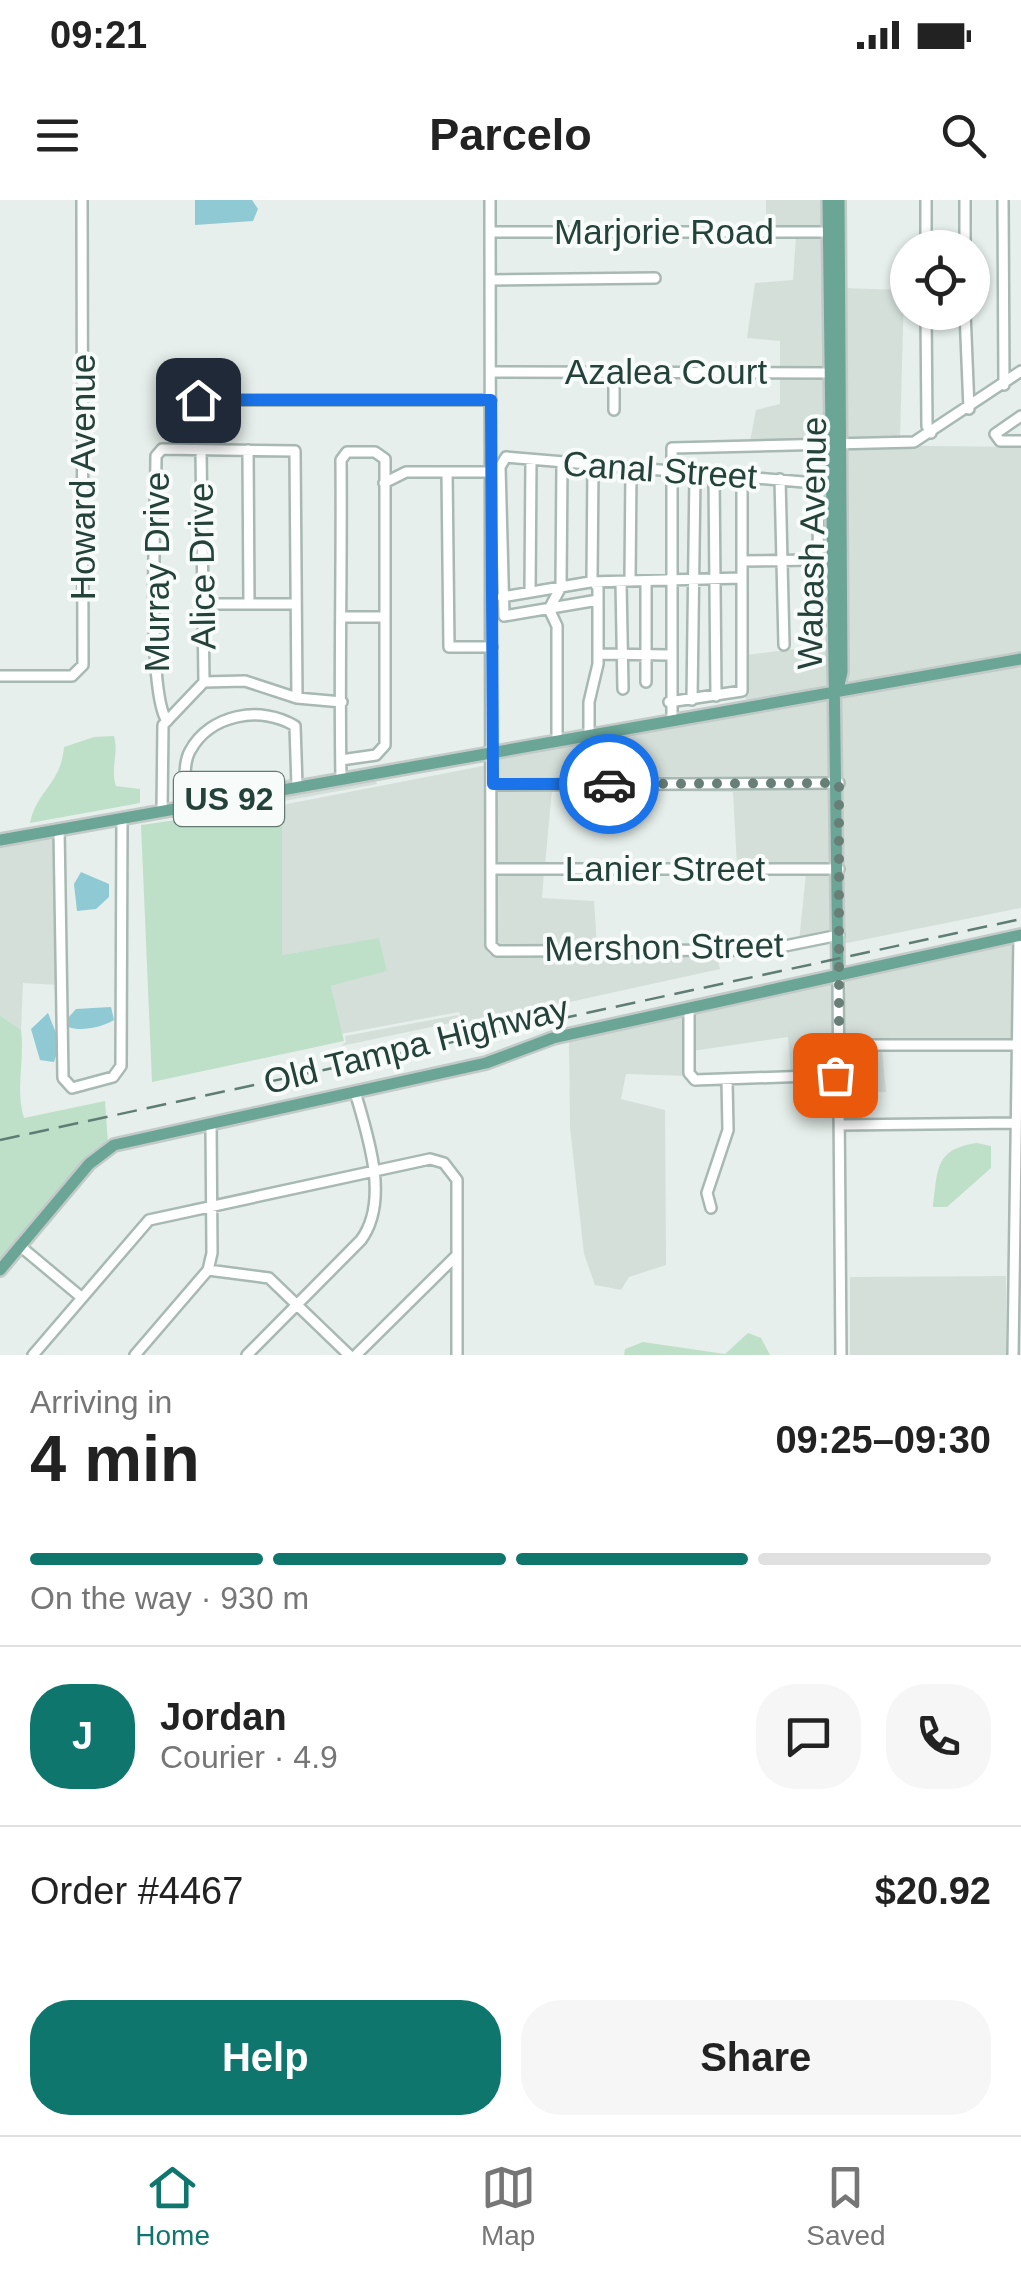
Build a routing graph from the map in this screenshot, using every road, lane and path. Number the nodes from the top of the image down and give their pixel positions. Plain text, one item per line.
1 (82, 200) edge
2 (490, 200) edge
3 (828, 200) edge
4 (838, 200) edge
5 (926, 200) edge
6 (965, 200) edge
7 (1003, 200) edge
8 (926, 230) edge
9 (965, 230) edge
10 (490, 232) junction
11 (833, 232) junction
12 (655, 278) dead end
13 (490, 280) junction
14 (926, 330) edge
15 (966, 330) edge
16 (1021, 371) edge
17 (491, 372) junction
18 (614, 372) junction
19 (835, 373) junction
20 (1004, 385) junction
21 (185, 400) dead end
22 (491, 400) junction
23 (969, 409) junction
24 (614, 410) dead end
25 (1021, 416) edge
26 (931, 433) junction
27 (1021, 441) edge
28 (835, 444) junction
29 (201, 450) junction
30 (248, 450) junction
31 (531, 460) junction
32 (562, 463) junction
33 (593, 466) junction
34 (631, 470) junction
35 (447, 472) junction
36 (492, 472) junction
37 (669, 472) junction
38 (694, 474) junction
39 (714, 475) junction
40 (742, 476) junction
41 (780, 479) junction
42 (384, 483) junction
43 (781, 560) junction
44 (742, 561) junction
45 (715, 578) junction
46 (742, 578) junction
47 (692, 579) junction
48 (669, 580) junction
49 (646, 581) junction
50 (596, 582) junction
51 (626, 582) junction
52 (561, 587) junction
53 (530, 592) junction
54 (502, 597) junction
55 (598, 600) junction
56 (202, 604) junction
57 (249, 604) junction
58 (296, 604) junction
59 (548, 609) junction
60 (342, 616) junction
61 (384, 617) junction
62 (784, 644) dead end
63 (492, 647) junction
64 (598, 654) junction
65 (622, 654) junction
66 (646, 655) junction
67 (669, 656) junction
68 (1021, 660) edge
69 (0, 676) edge
70 (204, 682) junction
71 (646, 682) dead end
72 (623, 689) dead end
73 (836, 693) junction
74 (716, 696) junction
75 (297, 698) junction
76 (692, 700) junction
77 (342, 702) junction
78 (670, 702) junction
79 (167, 721) junction
80 (672, 721) junction
81 (588, 734) junction
82 (557, 740) junction
83 (492, 752) junction
84 (341, 760) junction
85 (341, 778) junction
86 (839, 783) junction
87 (493, 784) junction
88 (297, 786) junction
89 (186, 806) junction
90 (162, 811) junction
91 (122, 818) junction
92 (59, 829) junction
93 (0, 840) edge
94 (491, 869) junction
95 (838, 869) junction
96 (838, 935) junction
97 (1020, 935) edge
98 (838, 974) junction
99 (1020, 1000) edge
100 (690, 1008) junction
101 (839, 1045) junction
102 (1018, 1046) junction
103 (839, 1074) junction
104 (726, 1081) junction
105 (356, 1092) junction
106 (1016, 1123) junction
107 (211, 1124) junction
108 (840, 1125) junction
109 (372, 1171) junction
110 (212, 1205) junction
111 (711, 1208) dead end
112 (20, 1246) junction
113 (456, 1254) junction
114 (0, 1270) edge
115 (208, 1270) junction
116 (1017, 1272) edge
117 (81, 1298) junction
118 (297, 1304) junction
119 (34, 1355) edge
120 (134, 1355) edge
121 (247, 1355) edge
122 (352, 1355) edge
123 (457, 1355) edge
124 (841, 1355) edge
125 (1013, 1355) edge

1 - 69 street, Howard Avenue
2 - 10 street
3 - 11 main road, Wabash Avenue
4 - 11 main road, Wabash Avenue
5 - 8 street
6 - 9 street
7 - 20 street
10 - 11 street, Marjorie Road
10 - 13 street
11 - 19 main road, Wabash Avenue
12 - 13 street
13 - 17 street
14 - 26 street
15 - 23 street
16 - 20 street
17 - 18 street, Azalea Court
17 - 22 street
18 - 19 street, Azalea Court
18 - 24 street
19 - 28 main road, Wabash Avenue
20 - 23 street
21 - 22 street
22 - 36 street
23 - 26 street
25 - 27 street
26 - 28 street
28 - 37 street
28 - 73 main road, Wabash Avenue
29 - 30 street, Murray Drive
29 - 56 street, Alice Drive
29 - 79 street, Murray Drive
30 - 57 street
30 - 58 street, Murray Drive
31 - 32 street, Canal Street
31 - 53 street
31 - 54 street, Canal Street
32 - 33 street, Canal Street
32 - 52 street
33 - 34 street, Canal Street
33 - 50 street
34 - 37 street, Canal Street
34 - 51 street
35 - 36 street
35 - 42 street
35 - 63 street
36 - 63 street
37 - 38 street, Canal Street
37 - 48 street
38 - 39 street, Canal Street
38 - 47 street
39 - 40 street, Canal Street
39 - 45 street
40 - 41 street, Canal Street
40 - 44 street
41 - 43 street
41 - 43 street, Canal Street
42 - 60 street
42 - 61 street
43 - 44 street
43 - 62 street
44 - 46 street
45 - 46 street
45 - 47 street
45 - 74 street
46 - 74 street
47 - 48 street
47 - 76 street
48 - 49 street
48 - 67 street
49 - 51 street
49 - 66 street
50 - 51 street
50 - 52 street
50 - 55 street
51 - 65 street
52 - 53 street
52 - 59 street
53 - 54 street
54 - 59 street
55 - 59 street
55 - 64 street
56 - 57 street
56 - 70 street, Alice Drive
57 - 58 street
58 - 75 street
59 - 82 street
60 - 61 street
60 - 77 street
61 - 84 street
63 - 83 street
64 - 65 street
64 - 81 street
65 - 66 street
65 - 72 street
66 - 67 street
66 - 71 street
67 - 78 street
68 - 73 main road
70 - 75 street
70 - 79 street
73 - 80 main road, US 92
73 - 86 main road, Wabash Avenue
74 - 76 street
75 - 77 street
76 - 78 street
77 - 84 street
78 - 80 street
79 - 90 street
80 - 81 main road, US 92
81 - 82 main road, US 92
82 - 83 main road, US 92
83 - 85 main road, US 92
83 - 87 street
84 - 85 street
85 - 88 main road, US 92
86 - 87 street
86 - 95 main road, Wabash Avenue
87 - 94 street
88 - 89 main road, US 92
88 - 89 street
89 - 90 main road, US 92
90 - 91 main road, US 92
91 - 92 main road, US 92
91 - 92 street
92 - 93 main road, US 92
94 - 95 street, Lanier Street
94 - 96 street, Mershon Street
95 - 96 main road, Wabash Avenue
96 - 98 main road, Wabash Avenue
97 - 98 main road, Old Tampa Highway
97 - 99 street
98 - 100 main road, Old Tampa Highway
98 - 101 street
99 - 102 street
100 - 104 street
100 - 105 main road, Old Tampa Highway
101 - 102 street
101 - 103 street
102 - 106 street
103 - 104 street
103 - 108 street
104 - 111 street
105 - 107 main road, Old Tampa Highway
105 - 109 street
106 - 108 street
106 - 116 street
107 - 110 street
107 - 112 main road, Old Tampa Highway
108 - 124 street
109 - 110 street
109 - 113 street
109 - 118 street
110 - 115 street
110 - 117 street
112 - 114 main road, Old Tampa Highway
112 - 117 street
113 - 122 street
113 - 123 street
115 - 118 street
115 - 120 street
116 - 125 street
117 - 119 street
118 - 121 street
118 - 122 street

